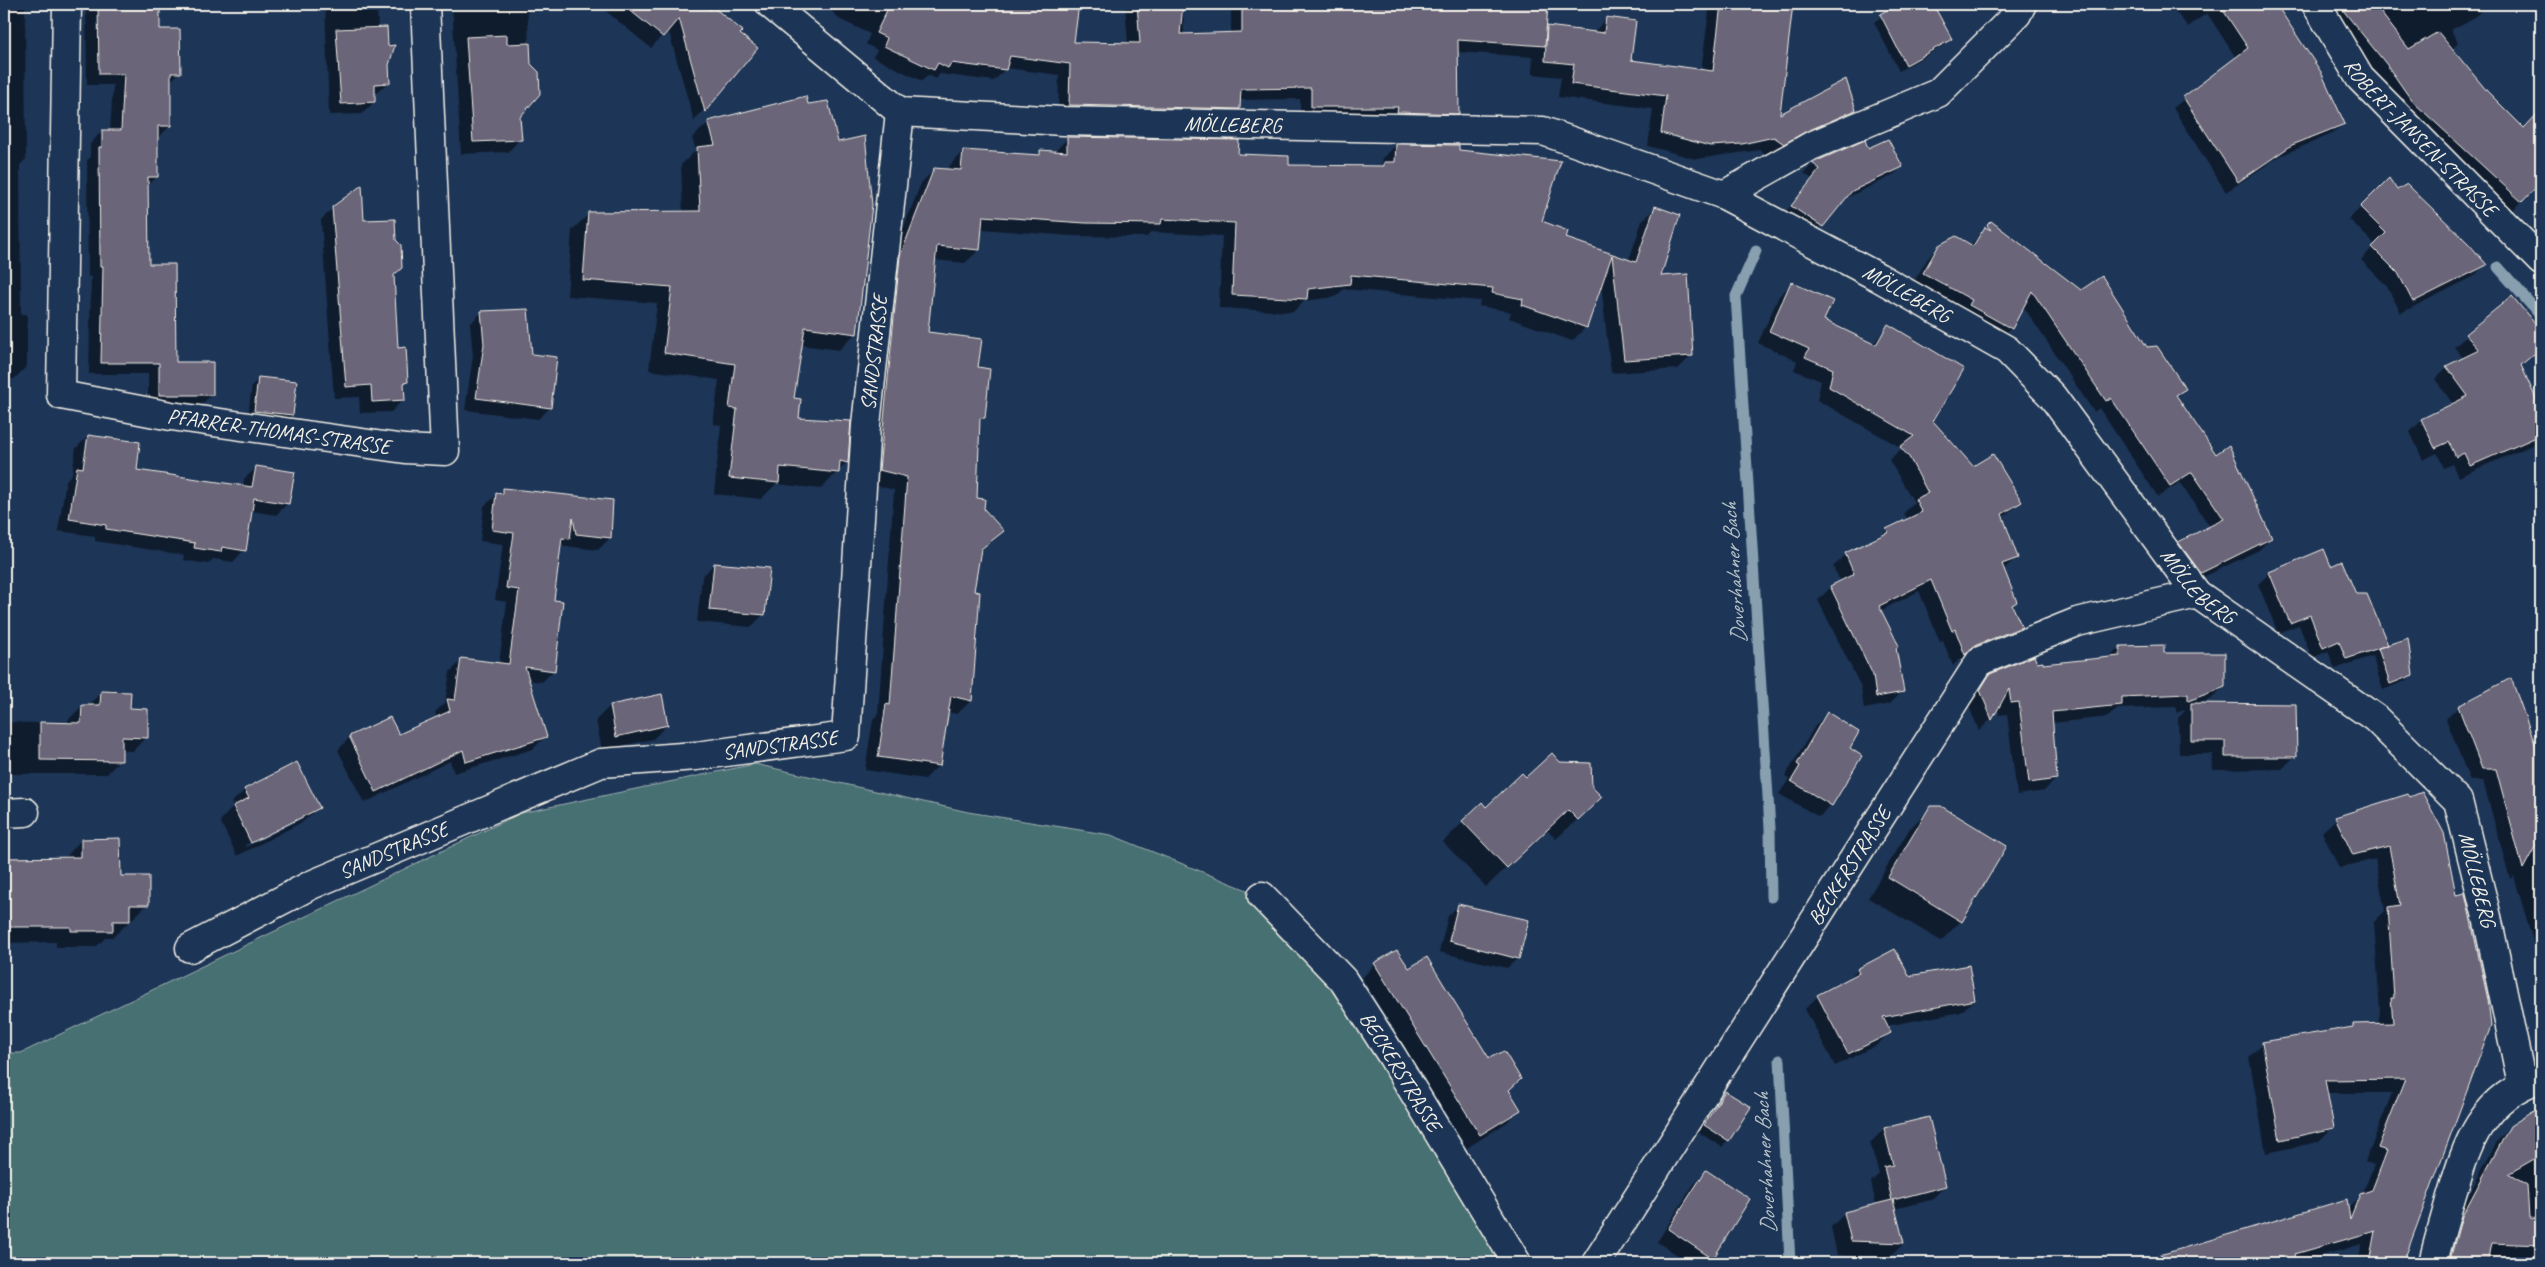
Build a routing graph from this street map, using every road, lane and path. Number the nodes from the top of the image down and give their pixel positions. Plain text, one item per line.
1 (67, 4) edge
2 (425, 4) edge
3 (770, 4) edge
4 (2022, 4) edge
5 (2316, 4) edge
6 (900, 112) junction
7 (1724, 195) junction
8 (2541, 261) edge
9 (2197, 594) junction
10 (1262, 896) dead end
11 (190, 948) dead end
12 (2531, 1081) edge
13 (1517, 1263) edge
14 (1596, 1263) edge
15 (2433, 1263) edge

1 - 2 street, PFARRER-THOMAS-STRASSE
3 - 6 street
4 - 7 street
5 - 8 street, ROBERT-JANSEN-STRASSE
6 - 7 street, MÖLLEBERG
6 - 11 street, SANDSTRASSE
7 - 9 street, MÖLLEBERG
9 - 12 street, MÖLLEBERG
9 - 14 street, BECKERSTRASSE
10 - 13 street, BECKERSTRASSE
12 - 15 street

